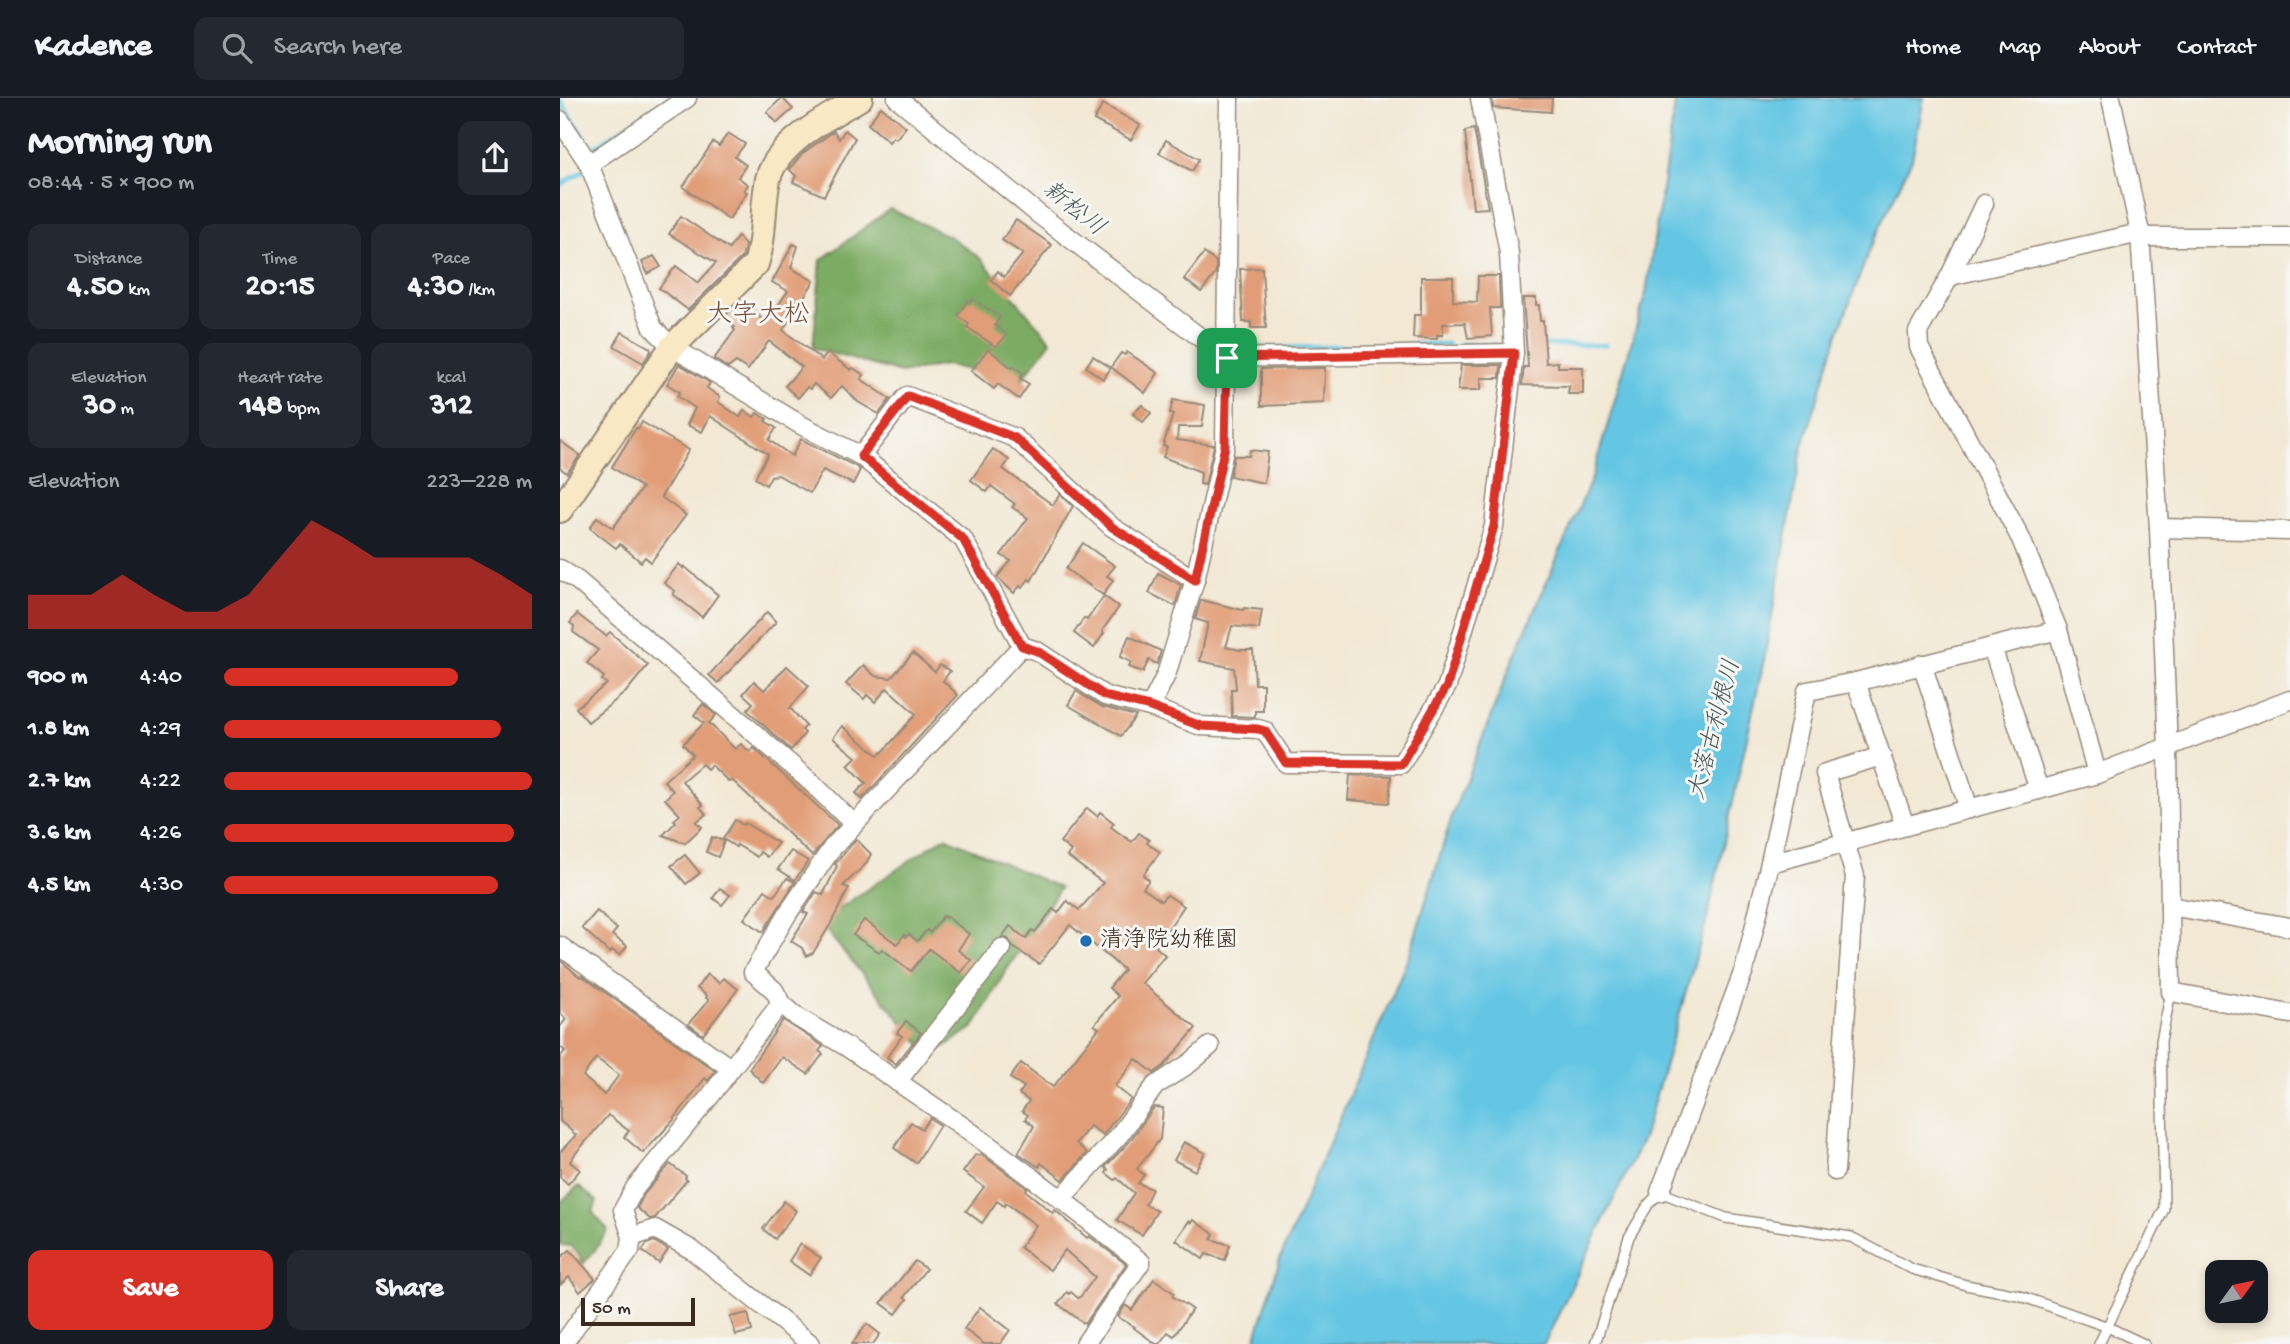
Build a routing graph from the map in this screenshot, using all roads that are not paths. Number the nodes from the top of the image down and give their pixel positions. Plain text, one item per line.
1 (687, 98) edge
2 (860, 98) edge
3 (897, 98) edge
4 (1229, 98) edge
5 (1480, 98) edge
6 (2111, 98) edge
7 (560, 120) edge
8 (589, 164) junction
9 (1984, 204) dead end
10 (2140, 233) junction
11 (2290, 237) edge
12 (1951, 276) junction
13 (672, 347) junction
14 (1514, 353) junction
15 (1227, 358) junction
16 (861, 456) junction
17 (560, 510) edge
18 (2159, 528) junction
19 (2290, 531) edge
20 (560, 569) edge
21 (1195, 580) junction
22 (2058, 630) junction
23 (1022, 646) junction
24 (1992, 647) junction
25 (1922, 664) junction
26 (1856, 682) junction
27 (2290, 701) edge
28 (1150, 707) junction
29 (2168, 748) junction
30 (1882, 755) junction
31 (2097, 774) junction
32 (2039, 790) junction
33 (1969, 809) junction
34 (853, 824) junction
35 (1905, 826) junction
36 (1847, 842) junction
37 (1770, 863) junction
38 (2170, 906) junction
39 (2290, 927) edge
40 (560, 946) edge
41 (1002, 948) dead end
42 (2171, 992) junction
43 (781, 1003) junction
44 (2290, 1014) edge
45 (1210, 1046) dead end
46 (730, 1068) junction
47 (897, 1082) junction
48 (1835, 1171) dead end
49 (1660, 1192) junction
50 (1061, 1199) junction
51 (632, 1237) junction
52 (2108, 1327) junction
53 (563, 1344) edge
54 (811, 1344) edge
55 (1085, 1344) edge
56 (1595, 1344) edge
57 (2099, 1344) edge
58 (2144, 1344) edge

1 - 8 street
2 - 13 main road
3 - 15 street
4 - 15 street
5 - 14 street
6 - 10 street
7 - 8 street
8 - 13 street
9 - 12 street
10 - 11 street
10 - 12 street
10 - 18 street
12 - 22 street
13 - 16 street
13 - 17 main road
14 - 15 street
14 - 28 street
15 - 21 street
16 - 21 street
16 - 23 street
18 - 19 street
18 - 29 street
20 - 34 street
21 - 28 street
22 - 24 street
22 - 31 street
23 - 28 street
23 - 34 street
24 - 25 street
24 - 32 street
25 - 26 street
25 - 33 street
26 - 30 street
26 - 37 street
27 - 29 street
29 - 31 street
29 - 38 street
30 - 35 street
30 - 36 street
31 - 32 street
32 - 33 street
33 - 35 street
34 - 43 street
35 - 36 street
36 - 37 street
36 - 48 street
37 - 49 street
38 - 39 street
38 - 42 street
40 - 46 street
41 - 47 street
42 - 44 street
42 - 52 lane
43 - 46 street
43 - 47 street
45 - 50 street
46 - 51 street
47 - 50 street
49 - 52 lane
49 - 56 lane
50 - 55 street
51 - 53 street
51 - 54 street
52 - 57 lane
52 - 58 lane

